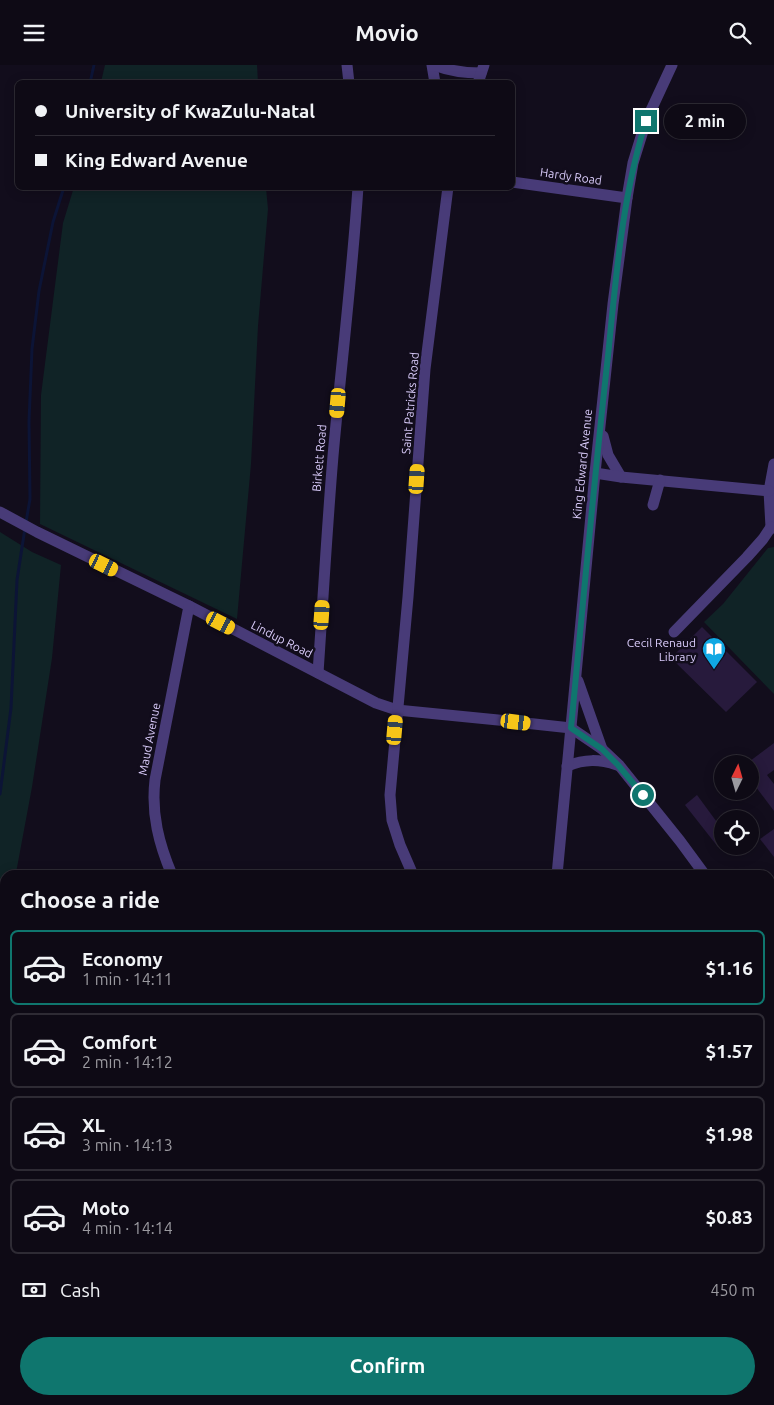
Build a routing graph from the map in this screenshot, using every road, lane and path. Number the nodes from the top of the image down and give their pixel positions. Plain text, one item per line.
1 (347, 65) edge
2 (433, 65) edge
3 (672, 65) edge
4 (481, 74) edge
5 (349, 80) edge
6 (435, 80) edge
7 (515, 182) edge
8 (358, 190) edge
9 (448, 190) edge
10 (626, 198) junction
11 (600, 424) junction
12 (774, 464) edge
13 (595, 473) junction
14 (621, 477) junction
15 (660, 480) junction
16 (769, 491) junction
17 (653, 505) dead end
18 (0, 512) edge
19 (772, 528) edge
20 (189, 607) junction
21 (674, 632) dead end
22 (318, 673) junction
23 (576, 675) junction
24 (397, 710) junction
25 (571, 728) junction
26 (602, 749) junction
27 (618, 765) junction
28 (567, 766) junction
29 (170, 870) edge
30 (411, 870) edge
31 (557, 870) edge
32 (701, 870) edge

1 - 5 street
2 - 4 street
2 - 6 street
3 - 10 street, King Edward Avenue
7 - 10 street, Hardy Road
8 - 22 street, Birkett Road
9 - 24 street, Saint Patricks Road
10 - 11 street, King Edward Avenue
11 - 13 street, King Edward Avenue
11 - 14 street
12 - 16 street
13 - 14 street
13 - 23 street, King Edward Avenue
14 - 15 street
15 - 16 street
15 - 17 street
16 - 19 street
18 - 20 street, Lindup Road
19 - 21 street
20 - 22 street, Lindup Road
20 - 29 street, Maud Avenue
22 - 24 street, Lindup Road
23 - 25 street, King Edward Avenue
23 - 26 street
24 - 25 street, Lindup Road
24 - 30 street, Saint Patricks Road
25 - 26 street
25 - 28 street, King Edward Avenue
26 - 27 street
27 - 28 street
27 - 32 street
28 - 31 street, King Edward Avenue

